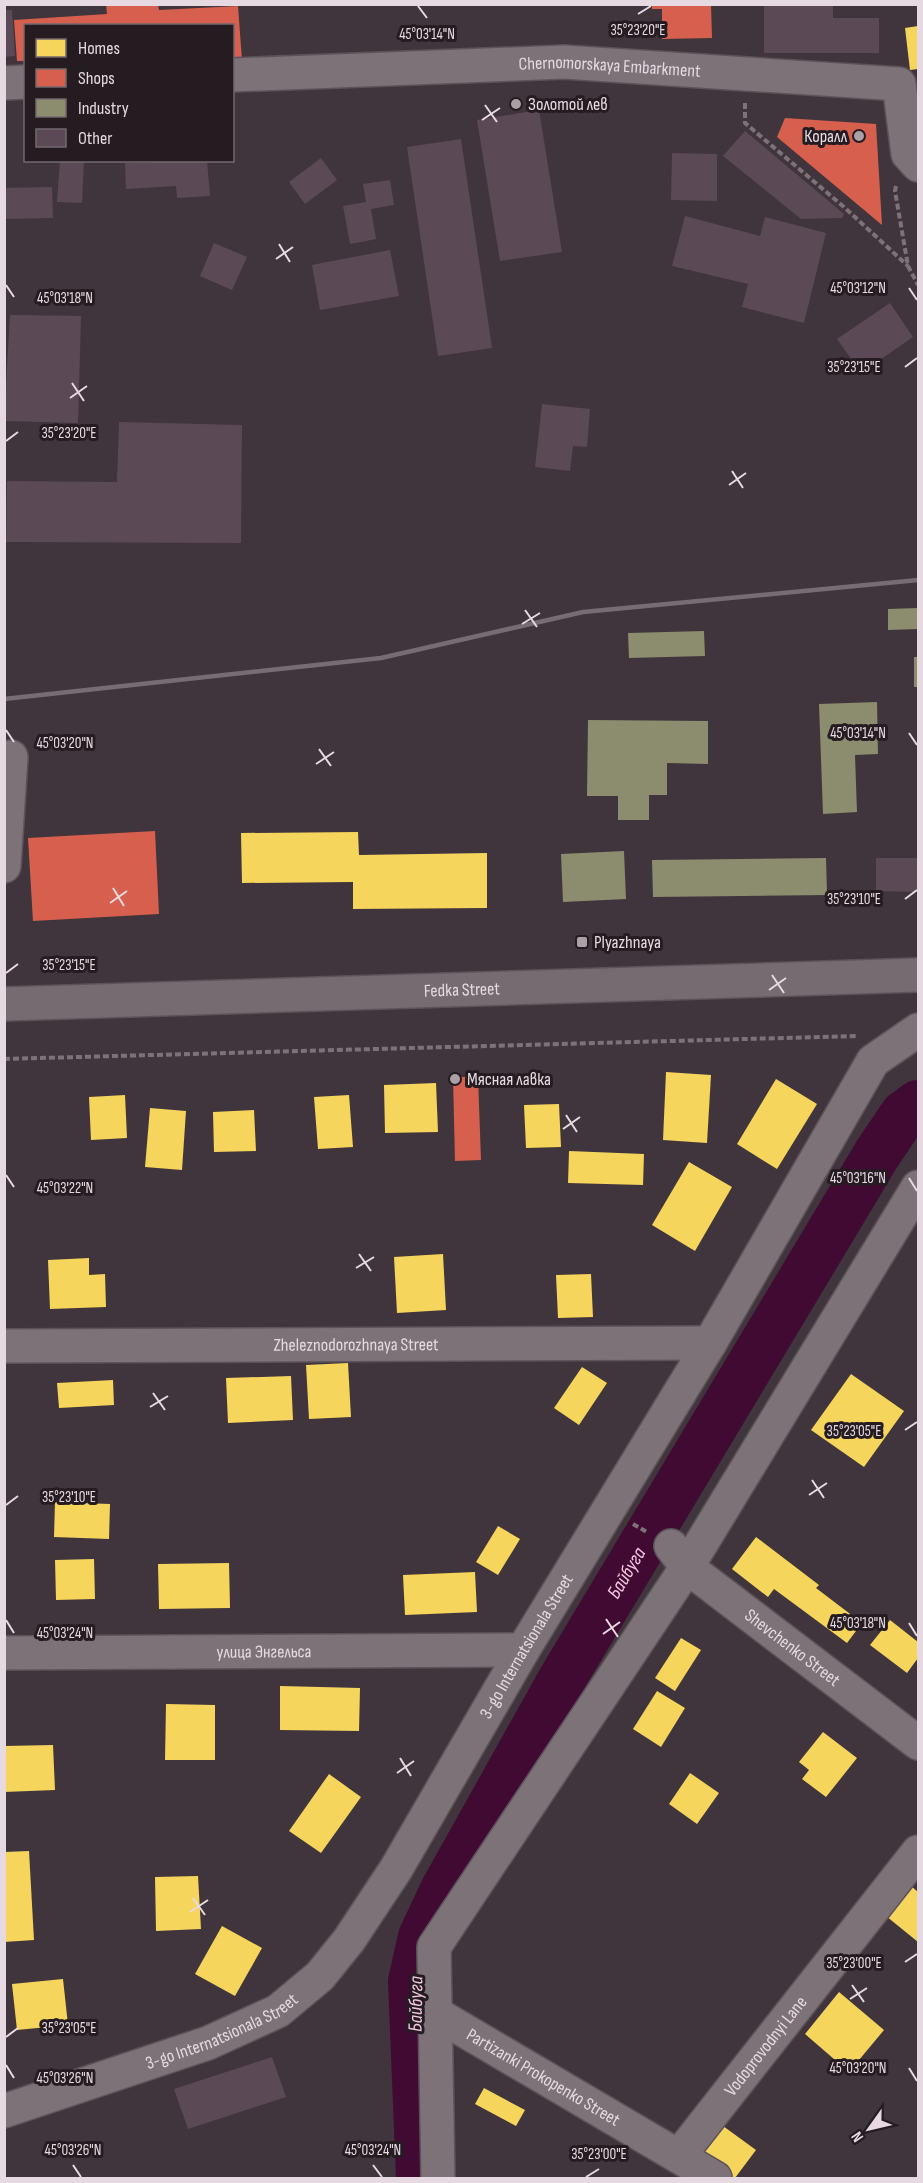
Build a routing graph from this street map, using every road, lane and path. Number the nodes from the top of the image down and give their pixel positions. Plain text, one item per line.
1 (745, 74) junction
2 (234, 75) edge
3 (24, 82) edge
4 (4, 83) edge
5 (913, 159) edge
6 (908, 266) junction
7 (918, 285) edge
8 (10, 757) dead end
9 (4, 866) edge
10 (918, 975) edge
11 (4, 1004) edge
12 (918, 1030) edge
13 (864, 1036) dead end
14 (4, 1059) edge
15 (918, 1187) edge
16 (710, 1343) junction
17 (4, 1346) edge
18 (679, 1556) junction
19 (523, 1650) junction
20 (4, 1653) edge
21 (918, 1743) edge
22 (918, 1852) edge
23 (434, 2012) junction
24 (4, 2111) edge
25 (679, 2156) junction
26 (438, 2178) edge
27 (715, 2178) edge

1 - 2 street, Chernomorskaya Embarkment
1 - 5 street, Chernomorskaya Embarkment
1 - 6 path
3 - 4 street
5 - 6 path
6 - 7 path
8 - 9 street
10 - 11 main road, Fedka Street
12 - 16 street, 3-go Internatsionala Street
13 - 14 path
15 - 18 street
16 - 17 street, Zheleznodorozhnaya Street
16 - 19 street, 3-go Internatsionala Street
18 - 21 street, Shevchenko Street
18 - 23 street
19 - 20 street, улица Энгельса
19 - 24 street, 3-go Internatsionala Street
22 - 25 street, Vodoprovodnyi Lane
23 - 25 street, Partizanki Prokopenko Street
23 - 26 street
25 - 27 street, Partizanki Prokopenko Street

